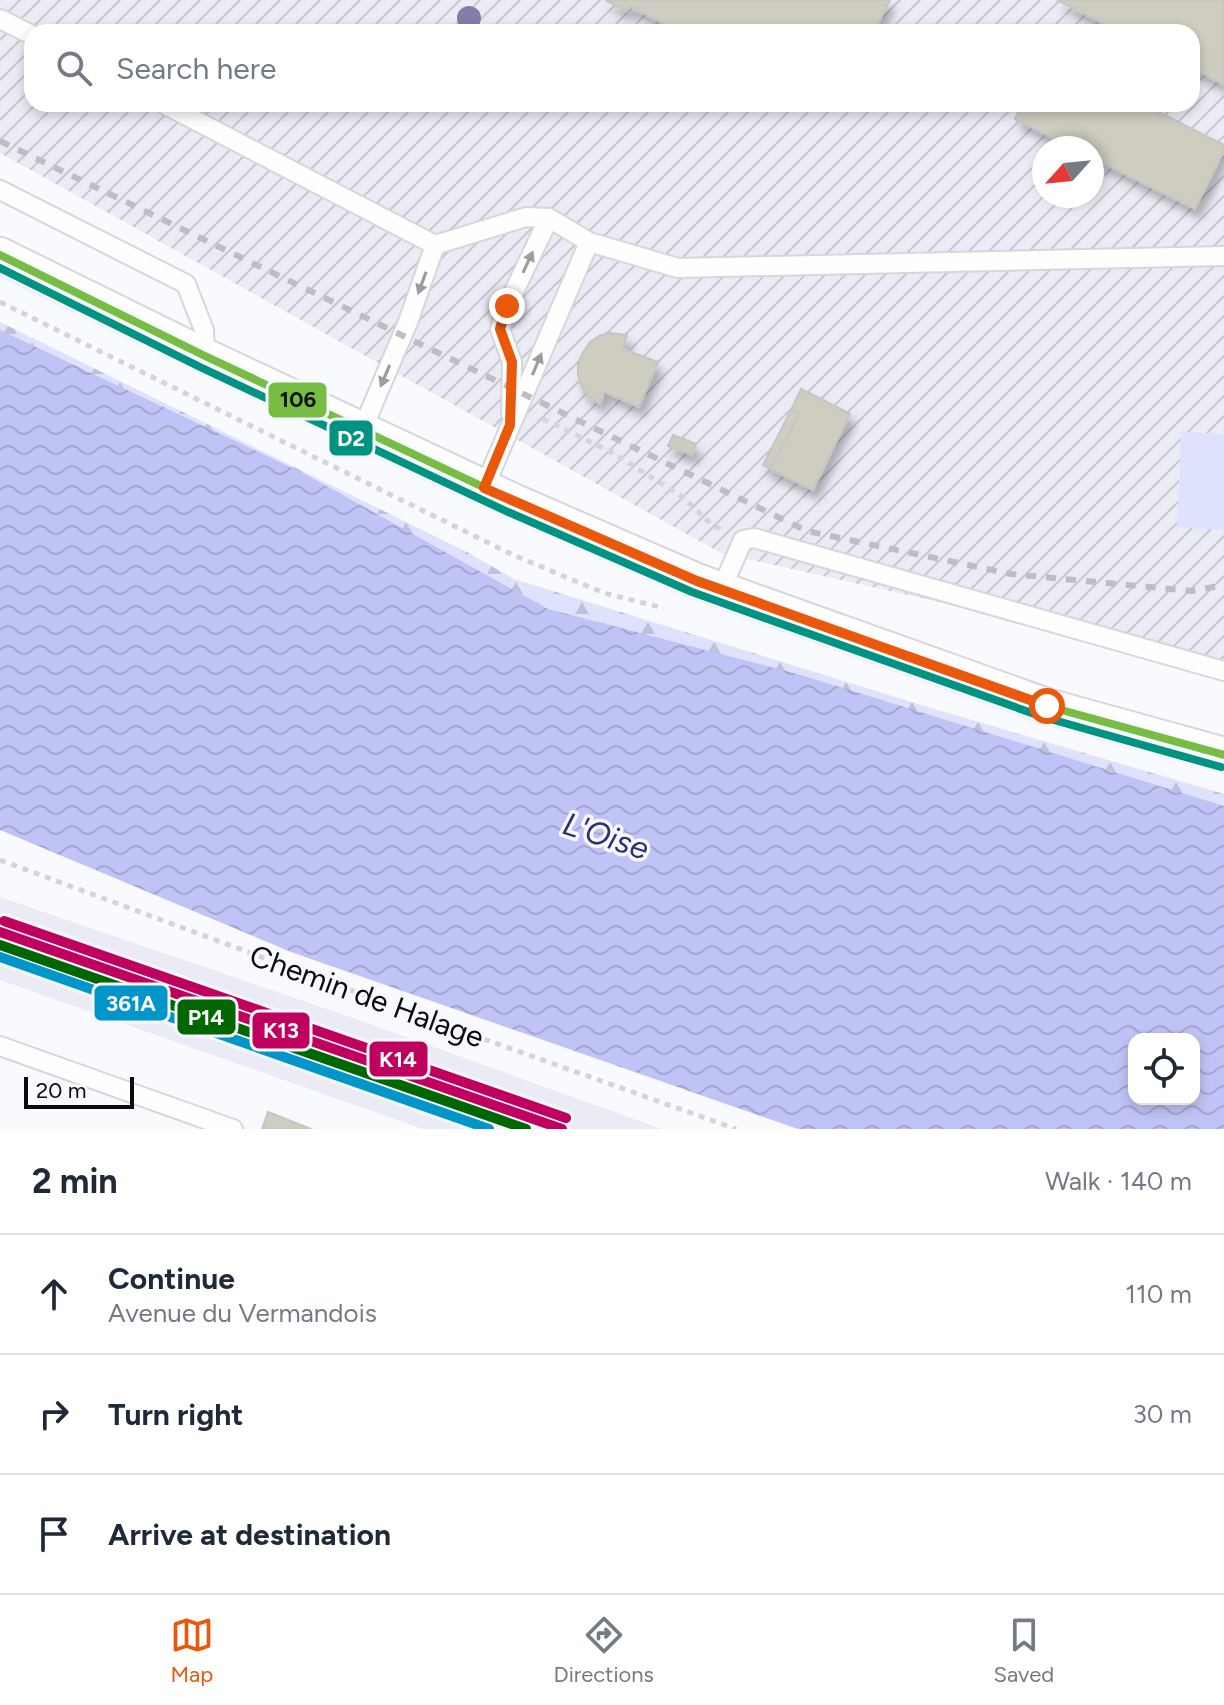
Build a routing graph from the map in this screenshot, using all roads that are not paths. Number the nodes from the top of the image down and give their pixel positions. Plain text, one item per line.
1 (0, 19) edge
2 (24, 31) edge
3 (179, 112) edge
4 (0, 190) edge
5 (549, 218) junction
6 (589, 242) junction
7 (435, 245) junction
8 (0, 255) edge
9 (1224, 256) edge
10 (205, 356) junction
11 (510, 425) junction
12 (362, 430) junction
13 (484, 488) junction
14 (721, 590) junction
15 (1224, 671) edge
16 (1224, 755) edge
17 (0, 1046) edge
18 (233, 1129) edge

1 - 2 lane
3 - 7 lane
4 - 10 lane
5 - 6 lane
5 - 7 lane
11 -> 5 lane
6 - 9 lane
11 -> 6 lane
7 -> 12 lane
8 - 10 street
10 - 12 street
11 - 13 lane
12 - 13 street
13 - 14 street
14 - 15 lane
14 - 16 street
17 - 18 lane

